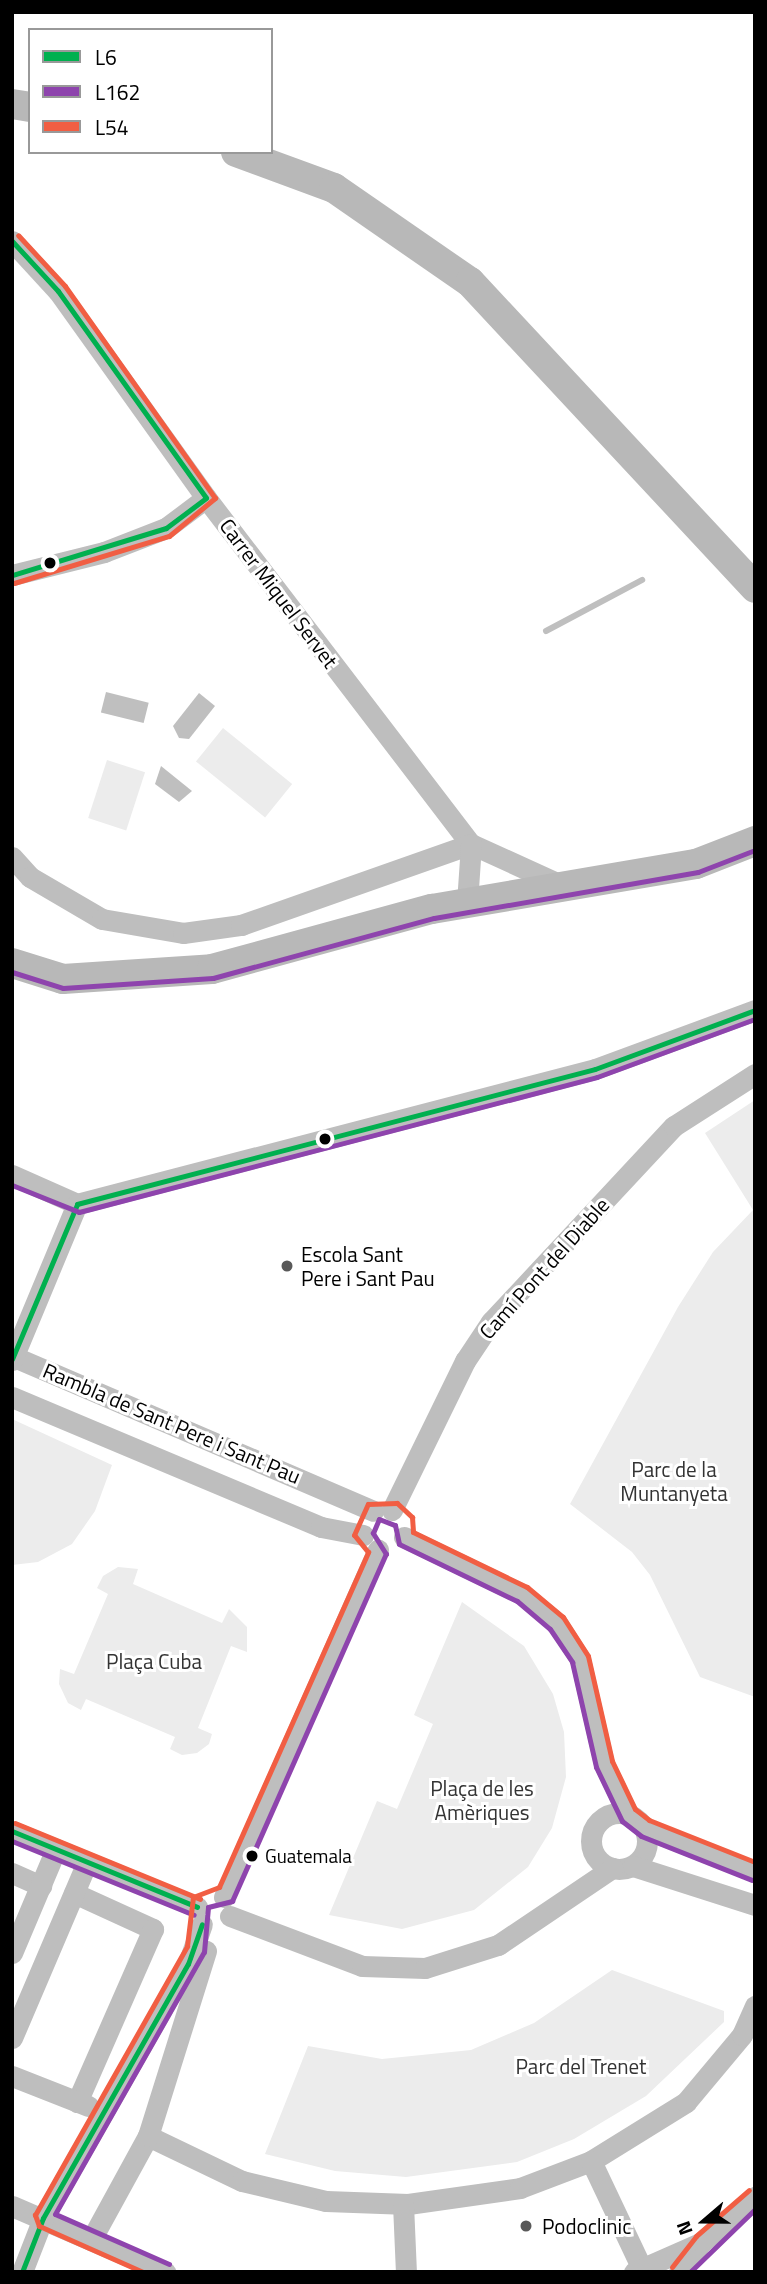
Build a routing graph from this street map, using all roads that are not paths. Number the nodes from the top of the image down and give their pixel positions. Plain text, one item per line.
1 (241, 154) edge
2 (12, 241) edge
3 (206, 498) junction
4 (12, 575) edge
5 (755, 588) edge
6 (471, 844) junction
7 (748, 847) edge
8 (12, 857) edge
9 (563, 886) junction
10 (467, 903) junction
11 (12, 962) edge
12 (755, 1010) edge
13 (755, 1074) edge
14 (12, 1175) edge
15 (77, 1203) junction
16 (13, 1358) edge
17 (12, 1397) edge
18 (331, 1489) junction
19 (383, 1510) junction
20 (321, 1527) junction
21 (363, 1535) junction
22 (404, 1537) junction
23 (378, 1550) junction
24 (636, 1821) junction
25 (12, 1831) edge
26 (56, 1849) junction
27 (87, 1862) junction
28 (633, 1866) junction
29 (612, 1868) junction
30 (755, 1872) edge
31 (12, 1873) edge
32 (41, 1886) junction
33 (74, 1893) junction
34 (755, 1905) edge
35 (227, 1907) junction
36 (204, 1920) junction
37 (12, 1953) edge
38 (755, 2006) edge
39 (12, 2038) edge
40 (12, 2076) edge
41 (77, 2102) junction
42 (103, 2112) junction
43 (148, 2136) junction
44 (591, 2161) junction
45 (755, 2197) edge
46 (403, 2204) junction
47 (12, 2206) edge
48 (43, 2218) junction
49 (91, 2240) junction
50 (702, 2242) junction
51 (638, 2270) edge
52 (22, 2272) edge
53 (165, 2272) edge
54 (406, 2272) edge
55 (679, 2272) edge

1 - 5 street
2 - 3 street, Carrer Miquel Servet
3 - 4 street
3 - 6 street, Carrer Miquel Servet
6 - 8 street
6 - 9 street, Carrer Miquel Servet
6 - 10 street
7 - 9 street
9 - 10 street
10 - 11 street
12 - 15 street
13 - 19 street, Camí Pont del Diable
14 - 15 street
15 - 16 street
16 - 18 street, Rambla de Sant Pere i Sant Pau
17 - 20 street, Rambla de Sant Pere i Sant Pau
18 - 19 street, Rambla de Sant Pere i Sant Pau
18 - 20 street
19 - 21 street
19 - 22 street
20 - 21 street, Rambla de Sant Pere i Sant Pau
21 - 23 street
22 - 23 street
22 - 24 street
23 - 35 street
24 - 28 street
24 - 29 street
24 - 30 street
25 - 26 street
26 - 27 street
26 - 32 street
27 - 33 street
27 - 36 street
28 - 29 street
28 - 34 street
29 - 35 street
31 - 32 street
32 - 37 street
33 - 39 street
33 - 41 street
35 - 36 street
35 - 36 street
36 - 42 street
36 - 43 street
38 - 44 street
40 - 41 street
41 - 42 street
42 - 48 street
43 - 46 street
43 - 49 street
44 - 46 street
44 - 51 street
45 - 50 street
46 - 54 street
47 - 48 street
48 - 49 street
48 - 52 street
49 - 53 street
50 - 51 street
50 - 55 street

